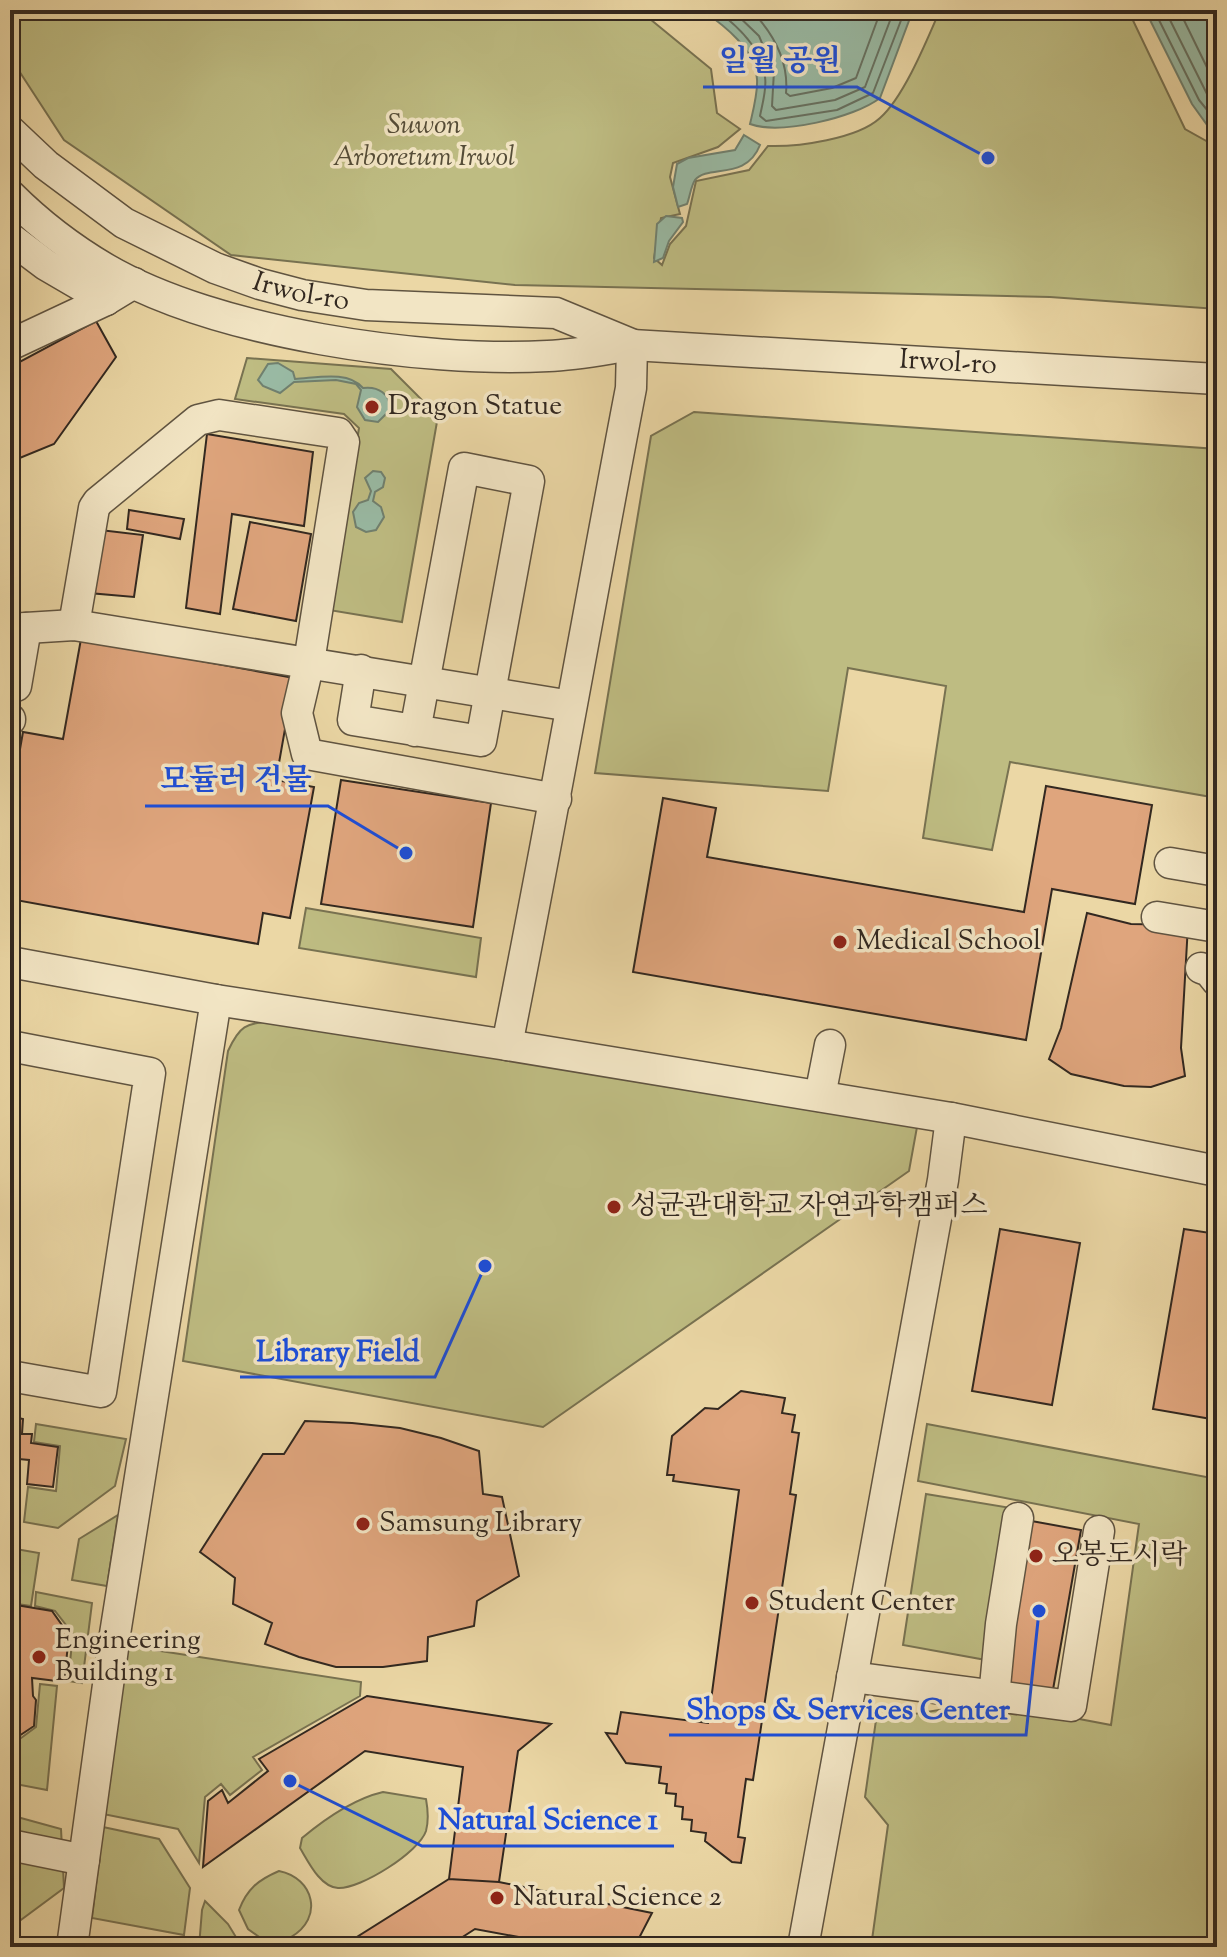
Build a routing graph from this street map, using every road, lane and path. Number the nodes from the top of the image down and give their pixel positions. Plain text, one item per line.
1 (10, 131) edge
2 (10, 195) edge
3 (10, 238) edge
4 (134, 283) junction
5 (106, 300) junction
6 (10, 345) edge
7 (632, 345) junction
8 (1217, 379) edge
9 (74, 625) junction
10 (18, 628) edge
11 (309, 662) junction
12 (361, 670) junction
13 (424, 681) junction
14 (16, 686) dead end
15 (489, 692) junction
16 (571, 706) junction
17 (415, 731) junction
18 (556, 799) junction
19 (1170, 863) dead end
20 (1217, 871) edge
21 (1157, 917) dead end
22 (1217, 927) edge
23 (10, 962) edge
24 (216, 1000) junction
25 (507, 1045) junction
26 (830, 1045) dead end
27 (10, 1046) edge
28 (820, 1096) junction
29 (951, 1118) junction
30 (1217, 1171) edge
31 (114, 1309) junction
32 (165, 1316) junction
33 (10, 1376) edge
34 (1018, 1518) dead end
35 (1099, 1531) dead end
36 (852, 1677) junction
37 (994, 1697) junction
38 (10, 1845) edge
39 (84, 1860) junction
40 (72, 1947) edge
41 (803, 1947) edge

1 - 7 street, Irwol-ro
2 - 4 street, Irwol-ro
3 - 5 street
4 - 5 street
4 - 7 street, Irwol-ro
5 - 6 street
7 - 8 street, Irwol-ro
7 - 16 street
9 - 10 street
9 - 11 street
9 - 11 street
10 - 14 street
11 - 12 street
11 - 18 street
12 - 13 street
12 - 17 street
13 - 15 street
13 - 15 street
13 - 17 street
15 - 16 street
15 - 17 street
16 - 18 street
18 - 25 street
19 - 20 street
21 - 22 street
23 - 24 street
24 - 25 street
24 - 32 street
25 - 28 street
26 - 28 street
27 - 31 street
28 - 29 street
29 - 30 street
29 - 36 street
31 - 32 street
31 - 33 street
32 - 39 street
34 - 37 street
35 - 37 street
36 - 37 street
36 - 41 street
38 - 39 street
39 - 40 street

